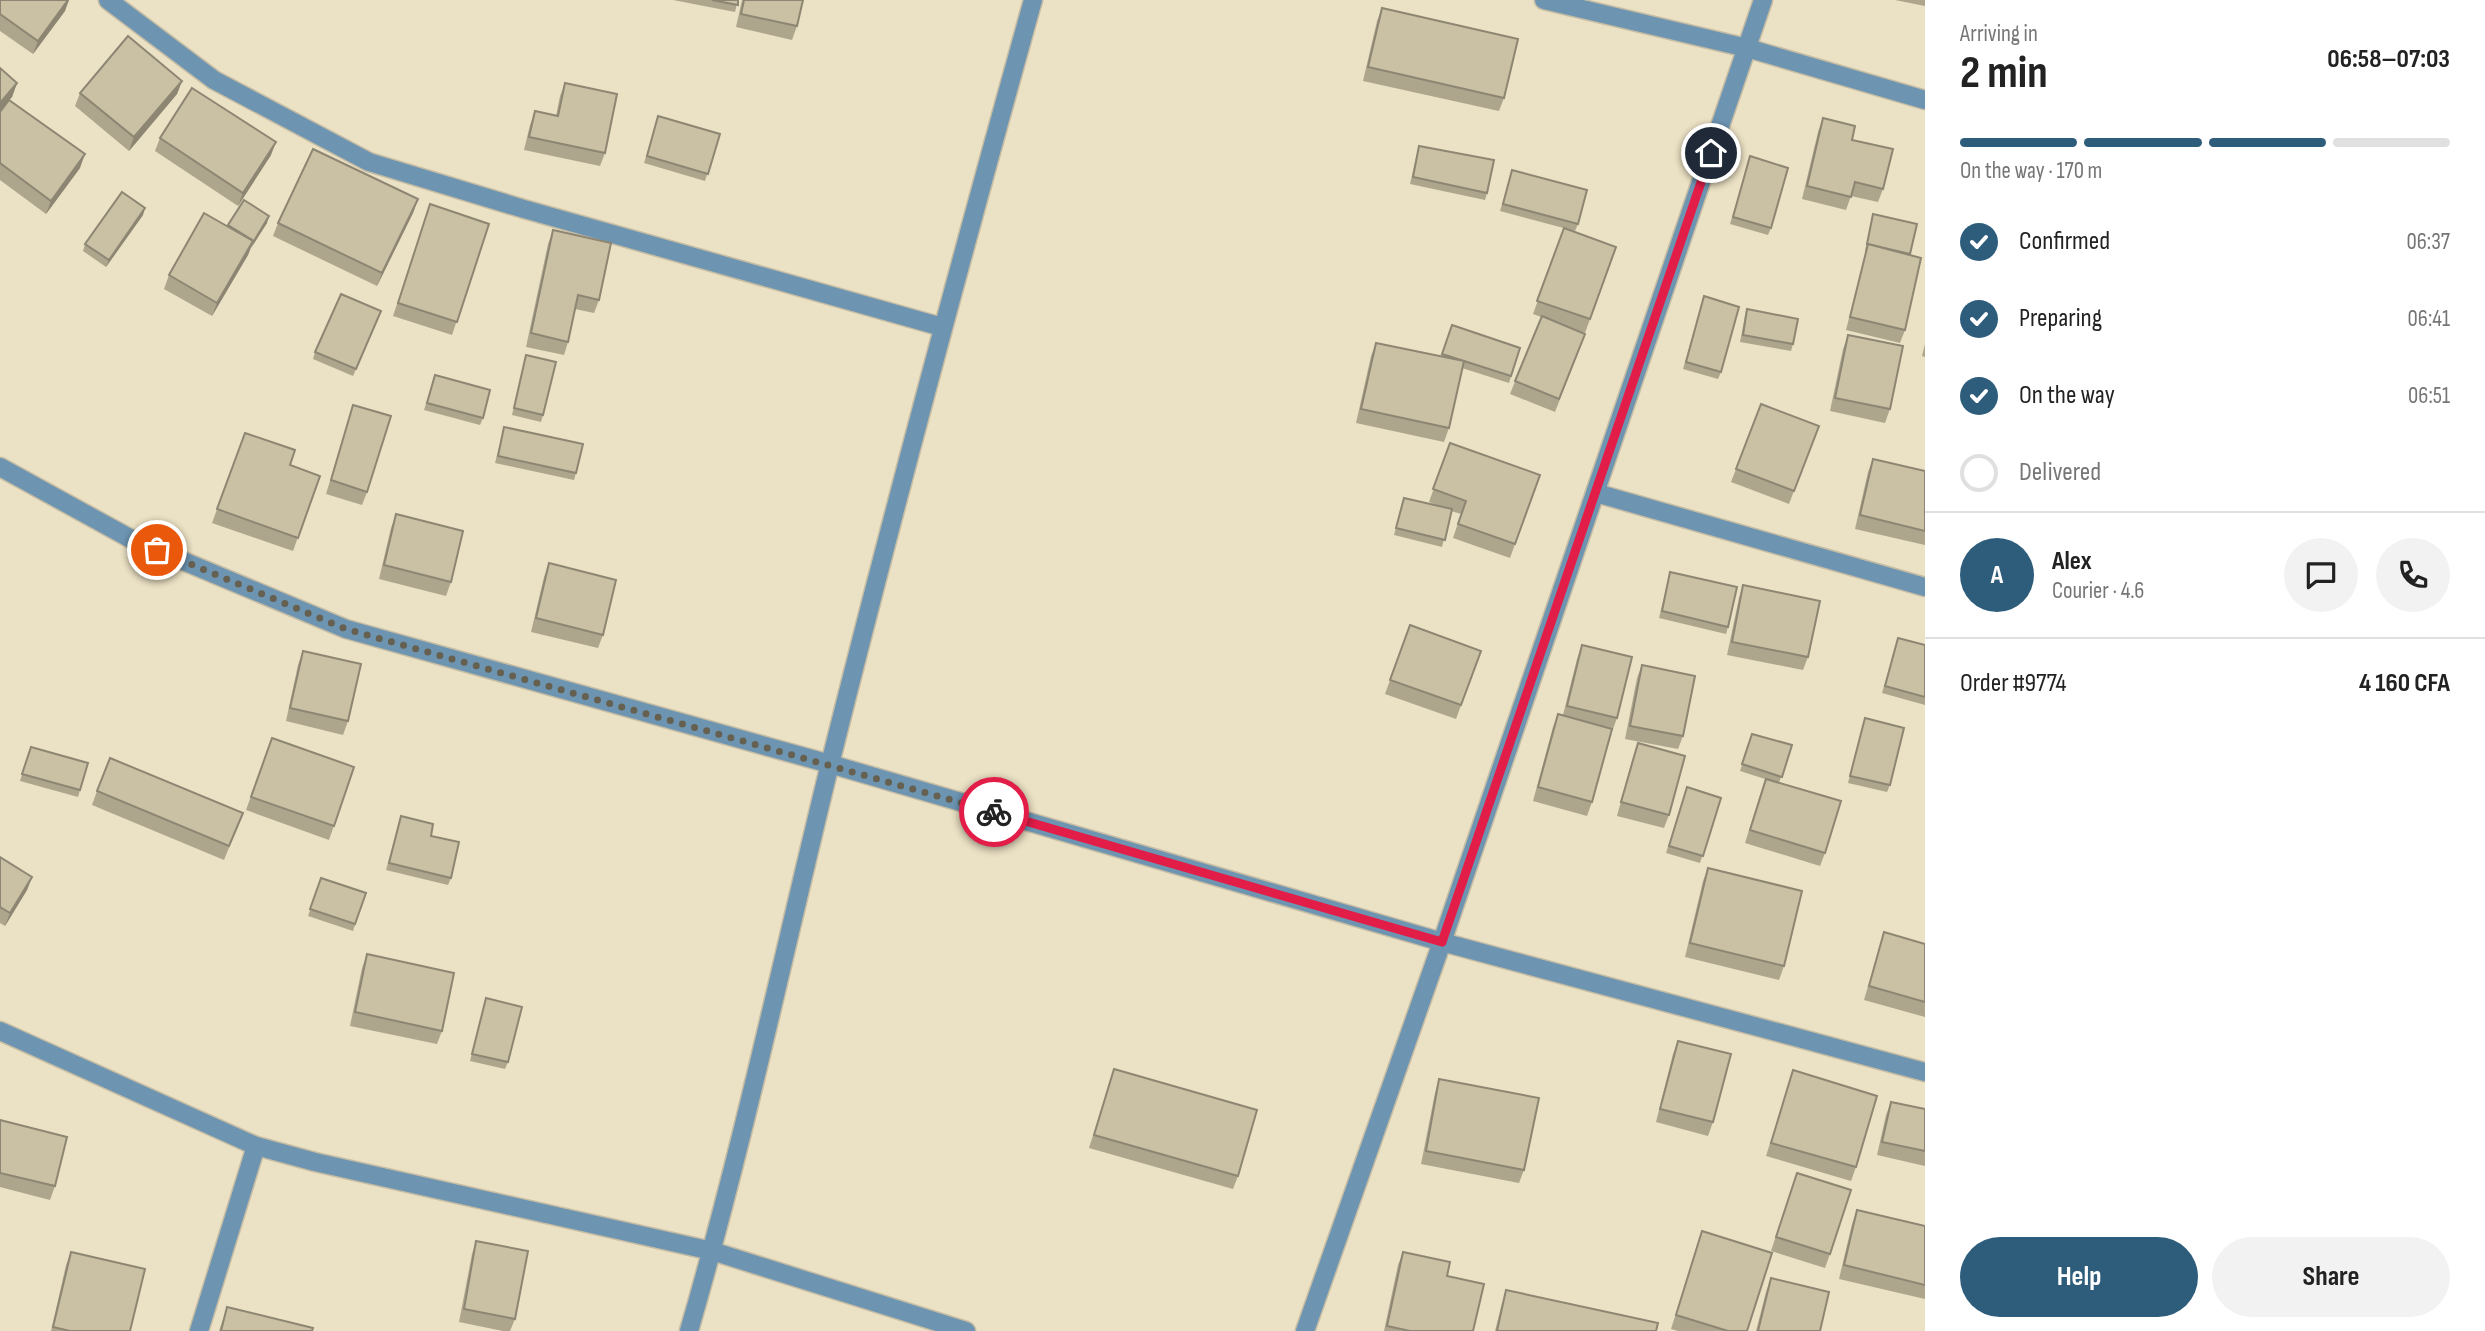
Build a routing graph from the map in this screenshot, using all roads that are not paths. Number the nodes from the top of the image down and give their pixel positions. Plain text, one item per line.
1 (108, 0) edge
2 (1033, 0) edge
3 (1544, 0) edge
4 (1763, 0) edge
5 (1747, 48) junction
6 (1925, 100) edge
7 (942, 327) junction
8 (0, 467) edge
9 (1596, 493) junction
10 (1925, 587) edge
11 (830, 764) junction
12 (1442, 942) junction
13 (0, 1031) edge
14 (1925, 1072) edge
15 (256, 1146) junction
16 (712, 1251) junction
17 (199, 1331) edge
18 (689, 1331) edge
19 (966, 1331) edge
20 (1305, 1331) edge

1 - 7 street
2 - 7 street
3 - 5 street
4 - 5 street
5 - 6 street
5 - 9 street
7 - 11 street
8 - 11 street
9 - 10 street
9 - 12 street
11 - 12 street
11 - 16 street
12 - 14 street
12 - 20 street
13 - 15 street
15 - 16 street
15 - 17 street
16 - 18 street
16 - 19 street

